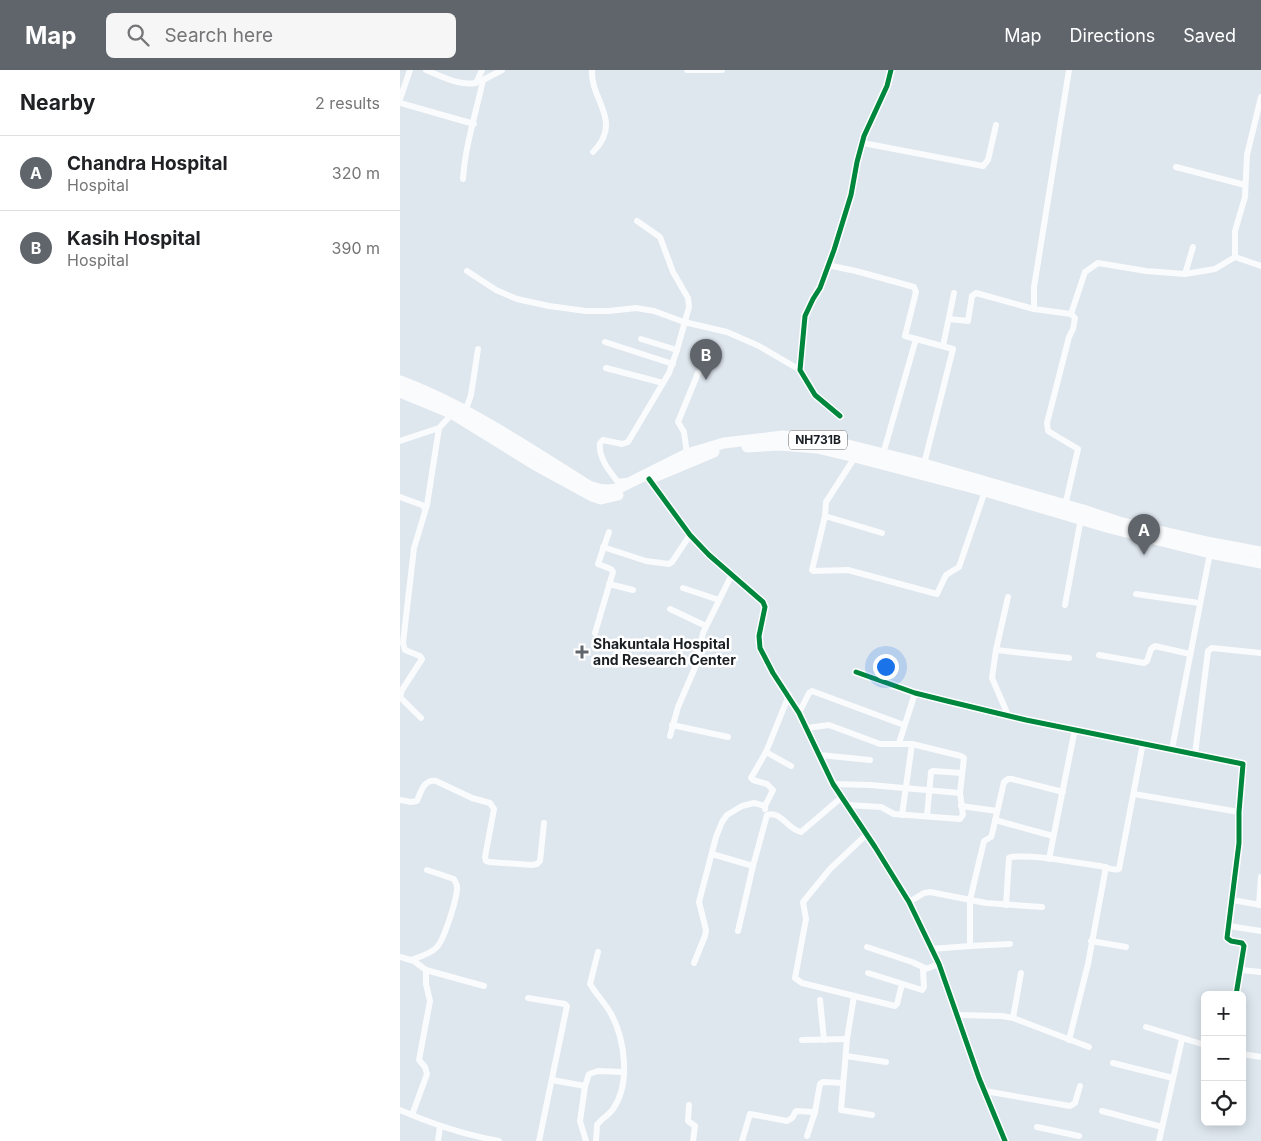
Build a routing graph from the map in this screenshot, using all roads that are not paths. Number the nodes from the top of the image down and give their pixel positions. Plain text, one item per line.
1 (410, 70) edge
2 (426, 70) edge
3 (482, 70) edge
4 (502, 70) edge
5 (592, 70) edge
6 (687, 70) edge
7 (722, 70) edge
8 (891, 70) edge
9 (1069, 70) edge
10 (701, 71) edge
11 (483, 80) junction
12 (476, 84) junction
13 (1261, 97) edge
14 (400, 99) edge
15 (400, 103) edge
16 (474, 124) junction
17 (996, 125) dead end
18 (862, 143) junction
19 (593, 152) dead end
20 (1176, 167) dead end
21 (463, 179) dead end
22 (1245, 185) junction
23 (637, 222) dead end
24 (1193, 247) dead end
25 (1235, 257) junction
26 (827, 265) junction
27 (1261, 266) edge
28 (467, 271) dead end
29 (1185, 274) junction
30 (954, 293) dead end
31 (1034, 309) junction
32 (1071, 314) junction
33 (948, 319) junction
34 (684, 322) junction
35 (641, 339) dead end
36 (916, 339) junction
37 (605, 342) dead end
38 (943, 346) junction
39 (478, 349) dead end
40 (678, 350) junction
41 (673, 364) junction
42 (606, 368) dead end
43 (800, 370) junction
44 (698, 373) dead end
45 (400, 381) edge
46 (663, 383) junction
47 (400, 392) edge
48 (459, 411) junction
49 (840, 416) dead end
50 (439, 428) junction
51 (400, 441) edge
52 (688, 454) junction
53 (883, 454) junction
54 (856, 457) junction
55 (924, 464) junction
56 (632, 480) junction
57 (648, 480) junction
58 (985, 491) junction
59 (400, 497) edge
60 (1065, 506) junction
61 (425, 508) junction
62 (825, 516) junction
63 (1081, 518) junction
64 (609, 532) dead end
65 (882, 533) dead end
66 (690, 535) junction
67 (603, 547) junction
68 (1261, 552) edge
69 (1210, 553) junction
70 (1261, 563) edge
71 (732, 574) junction
72 (609, 584) junction
73 (683, 588) dead end
74 (634, 590) dead end
75 (1136, 594) dead end
76 (1008, 597) dead end
77 (719, 600) junction
78 (1199, 603) junction
79 (1065, 606) dead end
80 (670, 608) dead end
81 (706, 626) junction
82 (594, 633) dead end
83 (996, 650) junction
84 (1261, 653) edge
85 (1190, 654) junction
86 (1100, 655) dead end
87 (1069, 658) dead end
88 (856, 672) dead end
89 (915, 693) junction
90 (789, 695) junction
91 (799, 713) junction
92 (1008, 715) junction
93 (421, 718) dead end
94 (672, 725) junction
95 (904, 725) junction
96 (807, 728) junction
97 (1075, 730) junction
98 (670, 736) dead end
99 (728, 737) dead end
100 (899, 743) junction
101 (1143, 743) junction
102 (912, 744) junction
103 (1172, 749) junction
104 (766, 752) junction
105 (1195, 754) junction
106 (820, 755) junction
107 (870, 760) dead end
108 (791, 766) dead end
109 (962, 773) junction
110 (833, 784) junction
111 (906, 788) junction
112 (929, 790) junction
113 (1063, 792) junction
114 (960, 793) junction
115 (1134, 794) junction
116 (842, 797) junction
117 (400, 800) edge
118 (847, 805) junction
119 (765, 806) junction
120 (961, 806) junction
121 (997, 811) junction
122 (1239, 812) junction
123 (767, 815) junction
124 (902, 815) junction
125 (926, 816) junction
126 (995, 820) junction
127 (544, 823) dead end
128 (867, 834) junction
129 (1053, 836) junction
130 (712, 854) junction
131 (1049, 859) junction
132 (753, 866) junction
133 (1106, 867) junction
134 (427, 870) dead end
135 (1261, 877) edge
136 (970, 900) junction
137 (1232, 900) junction
138 (909, 902) junction
139 (1006, 905) junction
140 (1260, 905) edge
141 (1042, 907) dead end
142 (1229, 926) junction
143 (738, 931) dead end
144 (1261, 931) edge
145 (1091, 941) junction
146 (1010, 944) dead end
147 (970, 946) junction
148 (867, 947) dead end
149 (1126, 947) dead end
150 (931, 949) junction
151 (598, 952) dead end
152 (400, 957) edge
153 (411, 960) junction
154 (694, 963) dead end
155 (939, 964) junction
156 (925, 968) junction
157 (426, 970) junction
158 (1240, 970) junction
159 (1261, 972) edge
160 (868, 973) dead end
161 (1021, 973) dead end
162 (902, 984) junction
163 (484, 986) dead end
164 (1237, 991) edge
165 (854, 996) junction
166 (528, 998) dead end
167 (820, 1000) dead end
168 (957, 1014) junction
169 (1012, 1018) junction
170 (1146, 1027) dead end
171 (847, 1039) junction
172 (1182, 1039) junction
173 (802, 1040) dead end
174 (824, 1040) junction
175 (1069, 1040) junction
176 (1201, 1044) edge
177 (1090, 1047) dead end
178 (1246, 1055) edge
179 (846, 1056) junction
180 (1261, 1057) edge
181 (886, 1062) dead end
182 (1113, 1063) dead end
183 (623, 1072) junction
184 (1173, 1078) junction
185 (552, 1080) junction
186 (843, 1083) junction
187 (585, 1086) junction
188 (1080, 1086) dead end
189 (985, 1091) junction
190 (689, 1105) dead end
191 (400, 1110) edge
192 (1102, 1111) dead end
193 (815, 1112) junction
194 (872, 1115) dead end
195 (412, 1116) junction
196 (440, 1126) junction
197 (1038, 1127) dead end
198 (1162, 1127) junction
199 (807, 1136) dead end
200 (1079, 1136) dead end
201 (1064, 1138) edge
202 (438, 1141) edge
203 (500, 1141) edge
204 (539, 1141) edge
205 (586, 1141) edge
206 (596, 1141) edge
207 (692, 1141) edge
208 (742, 1141) edge
209 (1005, 1141) edge
210 (1159, 1141) edge

1 - 14 street
2 - 12 street
3 - 12 street
4 - 11 street
5 - 19 street
6 - 10 street
7 - 10 street
8 - 18 street
9 - 31 street
11 - 12 street
11 - 16 street
13 - 22 street
15 - 16 street
16 - 21 street
17 - 18 street
18 - 26 street
20 - 22 street
22 - 25 street
23 - 34 street
24 - 29 street
25 - 27 street
25 - 29 street
26 - 36 street
26 - 43 street
28 - 34 street
29 - 32 street
30 - 33 street
31 - 32 street
31 - 33 street
32 - 60 street
33 - 38 street
34 - 40 street
34 - 43 street
35 - 40 street
36 - 38 street
36 - 53 street
37 - 41 street
38 - 55 street
39 - 48 street
40 - 41 street
41 - 46 street
42 - 46 street
43 - 49 street
44 - 52 street
45 - 48 highway, NH731B
46 - 56 street
47 - 48 highway
48 - 50 street
48 - 56 highway, NH731B
48 - 57 highway
50 - 51 street
50 - 61 street
52 - 53 highway, NH731B
52 - 56 highway, NH731B
53 - 55 highway, NH731B
54 - 57 highway
54 - 58 highway
54 - 62 street
55 - 60 highway, NH731B
57 - 66 street
58 - 62 street
58 - 63 highway
59 - 61 street
60 - 68 highway, NH731B
61 - 93 street
62 - 65 street
63 - 69 highway
63 - 79 street
64 - 67 street
66 - 67 street
66 - 71 street
67 - 72 street
69 - 70 highway
69 - 78 street
71 - 77 street
71 - 90 street
72 - 74 street
72 - 82 street
73 - 77 street
75 - 78 street
76 - 83 street
77 - 81 street
78 - 85 street
80 - 81 street
81 - 94 street
83 - 87 street
83 - 92 street
84 - 105 street
85 - 86 street
85 - 103 street
88 - 89 street
89 - 92 street
89 - 95 street
90 - 91 street
90 - 104 street
91 - 95 street
91 - 96 street
92 - 97 street
94 - 98 street
94 - 99 street
95 - 100 street
96 - 100 street
96 - 106 street
97 - 101 street
97 - 113 street
100 - 102 street
101 - 103 street
101 - 115 street
102 - 109 street
102 - 111 street
103 - 105 street
104 - 108 street
104 - 119 street
105 - 122 street
106 - 107 street
106 - 110 street
109 - 112 street
109 - 114 street
110 - 111 street
110 - 116 street
111 - 112 street
111 - 124 street
112 - 114 street
112 - 125 street
113 - 121 street
113 - 129 street
114 - 120 street
115 - 122 street
115 - 133 street
116 - 118 street
116 - 123 street
117 - 127 street
118 - 124 street
118 - 128 street
119 - 123 street
119 - 130 street
120 - 121 street
120 - 125 street
121 - 126 street
122 - 137 street
123 - 132 street
124 - 125 street
126 - 129 street
126 - 136 street
128 - 138 street
128 - 165 street
129 - 131 street
130 - 132 street
130 - 154 street
131 - 133 street
131 - 139 street
132 - 143 street
133 - 145 street
134 - 153 street
135 - 140 street
136 - 138 street
136 - 139 street
136 - 147 street
137 - 140 street
137 - 142 street
138 - 150 street
139 - 141 street
142 - 144 street
142 - 158 street
145 - 149 street
145 - 175 street
146 - 147 street
147 - 150 street
148 - 156 street
150 - 155 street
151 - 183 street
152 - 153 street
153 - 157 street
155 - 156 street
155 - 168 street
156 - 162 street
157 - 163 street
157 - 195 street
158 - 159 street
158 - 164 street
160 - 162 street
161 - 169 street
162 - 165 street
165 - 171 street
166 - 185 street
167 - 174 street
168 - 169 street
168 - 189 street
169 - 175 street
170 - 172 street
171 - 174 street
171 - 179 street
172 - 176 street
172 - 184 street
173 - 174 street
175 - 177 street
178 - 180 street
179 - 181 street
179 - 186 street
182 - 184 street
183 - 187 street
183 - 206 street
184 - 198 street
185 - 187 street
185 - 204 street
186 - 193 street
186 - 194 street
187 - 205 street
188 - 189 street
189 - 209 street
190 - 207 street
191 - 195 street
192 - 198 street
193 - 199 street
193 - 208 street
195 - 196 street
196 - 202 street
196 - 203 street
197 - 201 street
198 - 210 street
200 - 201 street

